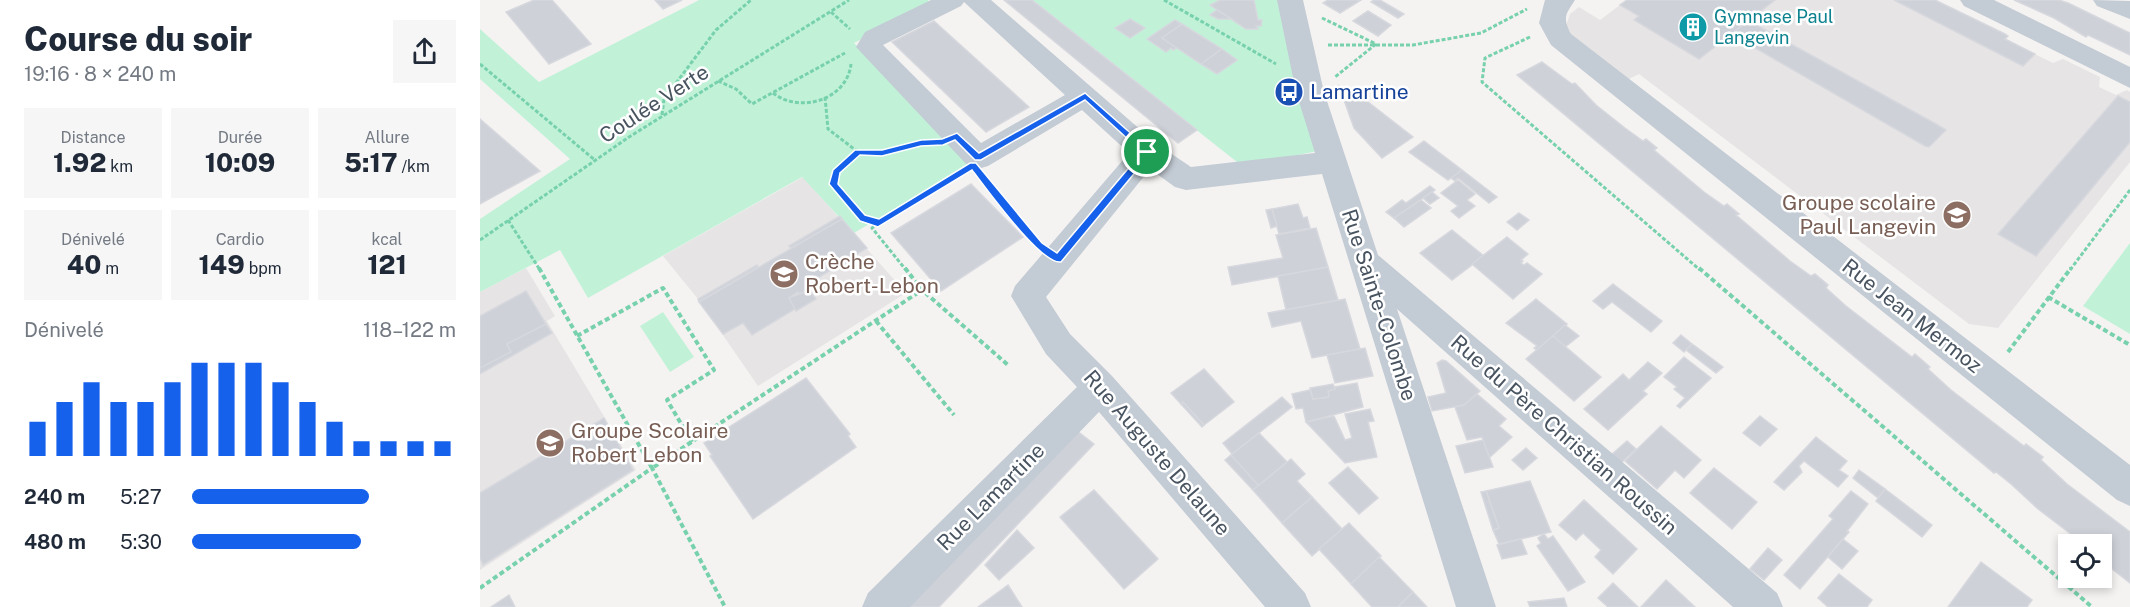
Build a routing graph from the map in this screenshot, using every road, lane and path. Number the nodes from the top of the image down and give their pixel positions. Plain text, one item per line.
1 (751, 0) edge
2 (849, 0) edge
3 (975, 0) edge
4 (1164, 0) edge
5 (1973, 0) edge
6 (2106, 0) edge
7 (1291, 1) edge
8 (947, 2) edge
9 (1557, 10) edge
10 (2130, 11) edge
11 (831, 12) junction
12 (846, 26) dead end
13 (1376, 44) junction
14 (1300, 46) junction
15 (850, 51) dead end
16 (843, 54) junction
17 (480, 64) edge
18 (2130, 78) edge
19 (717, 80) junction
20 (773, 93) junction
21 (1085, 96) junction
22 (825, 97) junction
23 (1312, 97) junction
24 (662, 115) junction
25 (957, 136) junction
26 (858, 152) junction
27 (1147, 152) junction
28 (596, 161) junction
29 (976, 162) junction
30 (1333, 162) junction
31 (2130, 190) edge
32 (508, 220) junction
33 (878, 224) junction
34 (480, 240) edge
35 (1058, 259) junction
36 (1366, 263) junction
37 (922, 290) junction
38 (2048, 297) junction
39 (876, 321) junction
40 (577, 336) junction
41 (2130, 345) edge
42 (1008, 365) dead end
43 (1990, 377) junction
44 (1100, 387) junction
45 (954, 415) dead end
46 (692, 442) junction
47 (652, 468) junction
48 (2130, 488) edge
49 (480, 588) edge
50 (725, 607) edge
51 (882, 607) edge
52 (1291, 607) edge
53 (1476, 607) edge
54 (1762, 607) edge
55 (2092, 607) edge

1 - 24 path
2 - 11 path, Coulée Verte
3 - 21 street
4 - 14 path
5 - 18 street
6 - 10 street
7 - 13 path
7 - 14 street, Rue Sainte-Colombe
8 - 25 street
9 - 13 path
9 - 43 street, Rue Jean Mermoz
9 - 55 path
11 - 12 path
11 - 19 path, Coulée Verte
13 - 14 path
13 - 23 path
14 - 23 street, Rue Sainte-Colombe
15 - 16 path
16 - 20 path
16 - 22 path
17 - 28 path
19 - 20 path
19 - 24 path, Coulée Verte
20 - 22 path
21 - 27 street
21 - 29 street
22 - 26 path
23 - 30 street, Rue Sainte-Colombe
24 - 28 path, Coulée Verte
25 - 26 path
25 - 29 street
26 - 33 path
27 - 30 street
27 - 35 street
28 - 32 path, Coulée Verte
29 - 33 path
29 - 35 path
30 - 36 street, Rue Sainte-Colombe
31 - 38 path
32 - 34 path, Coulée Verte
32 - 40 path
33 - 37 path
35 - 44 street, Rue Auguste Delaune
36 - 53 street, Rue Sainte-Colombe
36 - 54 street, Rue du Père Christian Roussin
37 - 39 path
37 - 42 path
38 - 41 path
38 - 43 path
39 - 45 path
39 - 46 path
40 - 46 path
40 - 47 path
43 - 48 street, Rue Jean Mermoz
44 - 51 street, Rue Lamartine
44 - 52 street, Rue Auguste Delaune
46 - 47 path
47 - 49 path
47 - 50 path

